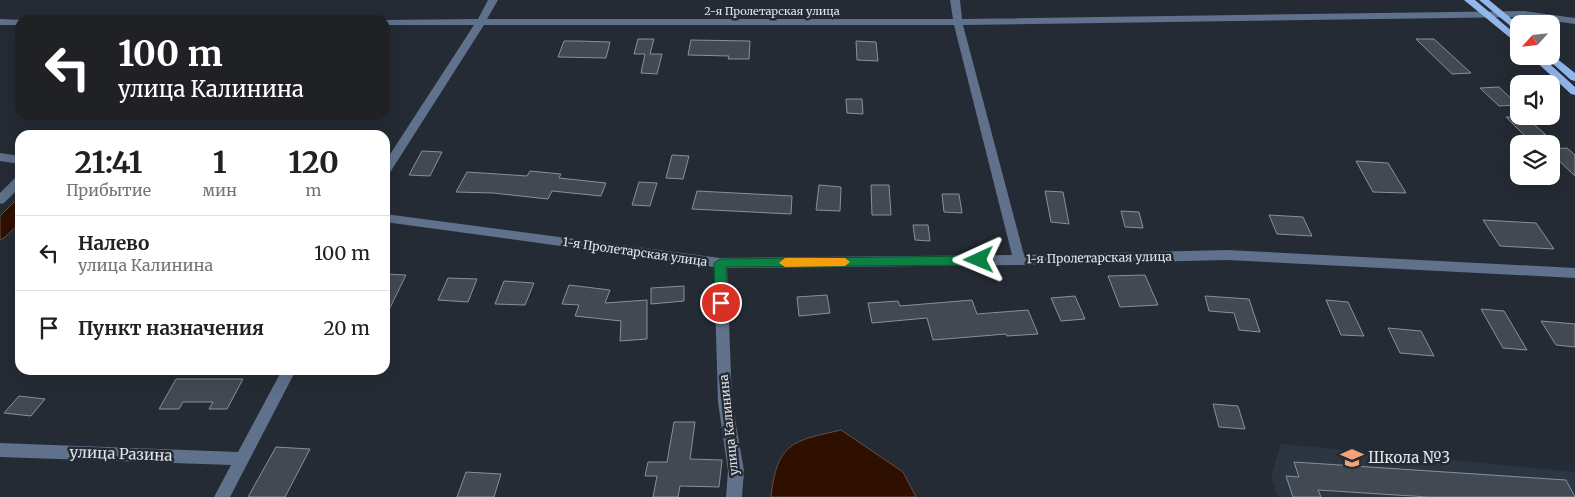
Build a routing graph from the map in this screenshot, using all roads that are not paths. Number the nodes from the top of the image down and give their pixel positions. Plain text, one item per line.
1 (493, 0) edge
2 (954, 0) edge
3 (1469, 0) edge
4 (1484, 0) edge
5 (1489, 16) junction
6 (1502, 16) junction
7 (1575, 21) edge
8 (0, 22) edge
9 (15, 22) edge
10 (390, 22) edge
11 (481, 22) junction
12 (958, 22) junction
13 (1510, 23) edge
14 (1510, 34) edge
15 (1544, 65) edge
16 (1560, 65) edge
17 (1575, 78) edge
18 (1575, 92) edge
19 (0, 157) edge
20 (15, 159) edge
21 (390, 162) edge
22 (15, 185) edge
23 (0, 200) edge
24 (390, 219) edge
25 (1018, 260) junction
26 (720, 263) junction
27 (1575, 273) edge
28 (286, 375) edge
29 (0, 450) edge
30 (242, 459) junction
31 (222, 497) edge
32 (734, 497) edge

1 - 11 street
2 - 12 street
3 - 5 main road
4 - 6 main road
5 - 6 street, 2-я Пролетарская улица
5 - 12 street, 2-я Пролетарская улица
5 - 14 main road
6 - 7 street, 2-я Пролетарская улица
6 - 13 main road
8 - 9 street
10 - 11 street, 2-я Пролетарская улица
11 - 12 street, 2-я Пролетарская улица
11 - 21 street
12 - 25 street
15 - 18 main road
16 - 17 main road
19 - 20 street
22 - 23 street
24 - 26 street, 1-я Пролетарская улица
25 - 26 street, 1-я Пролетарская улица
25 - 27 street, 1-я Пролетарская улица
26 - 32 street, улица Калинина
28 - 30 street
29 - 30 street, улица Разина
30 - 31 street

